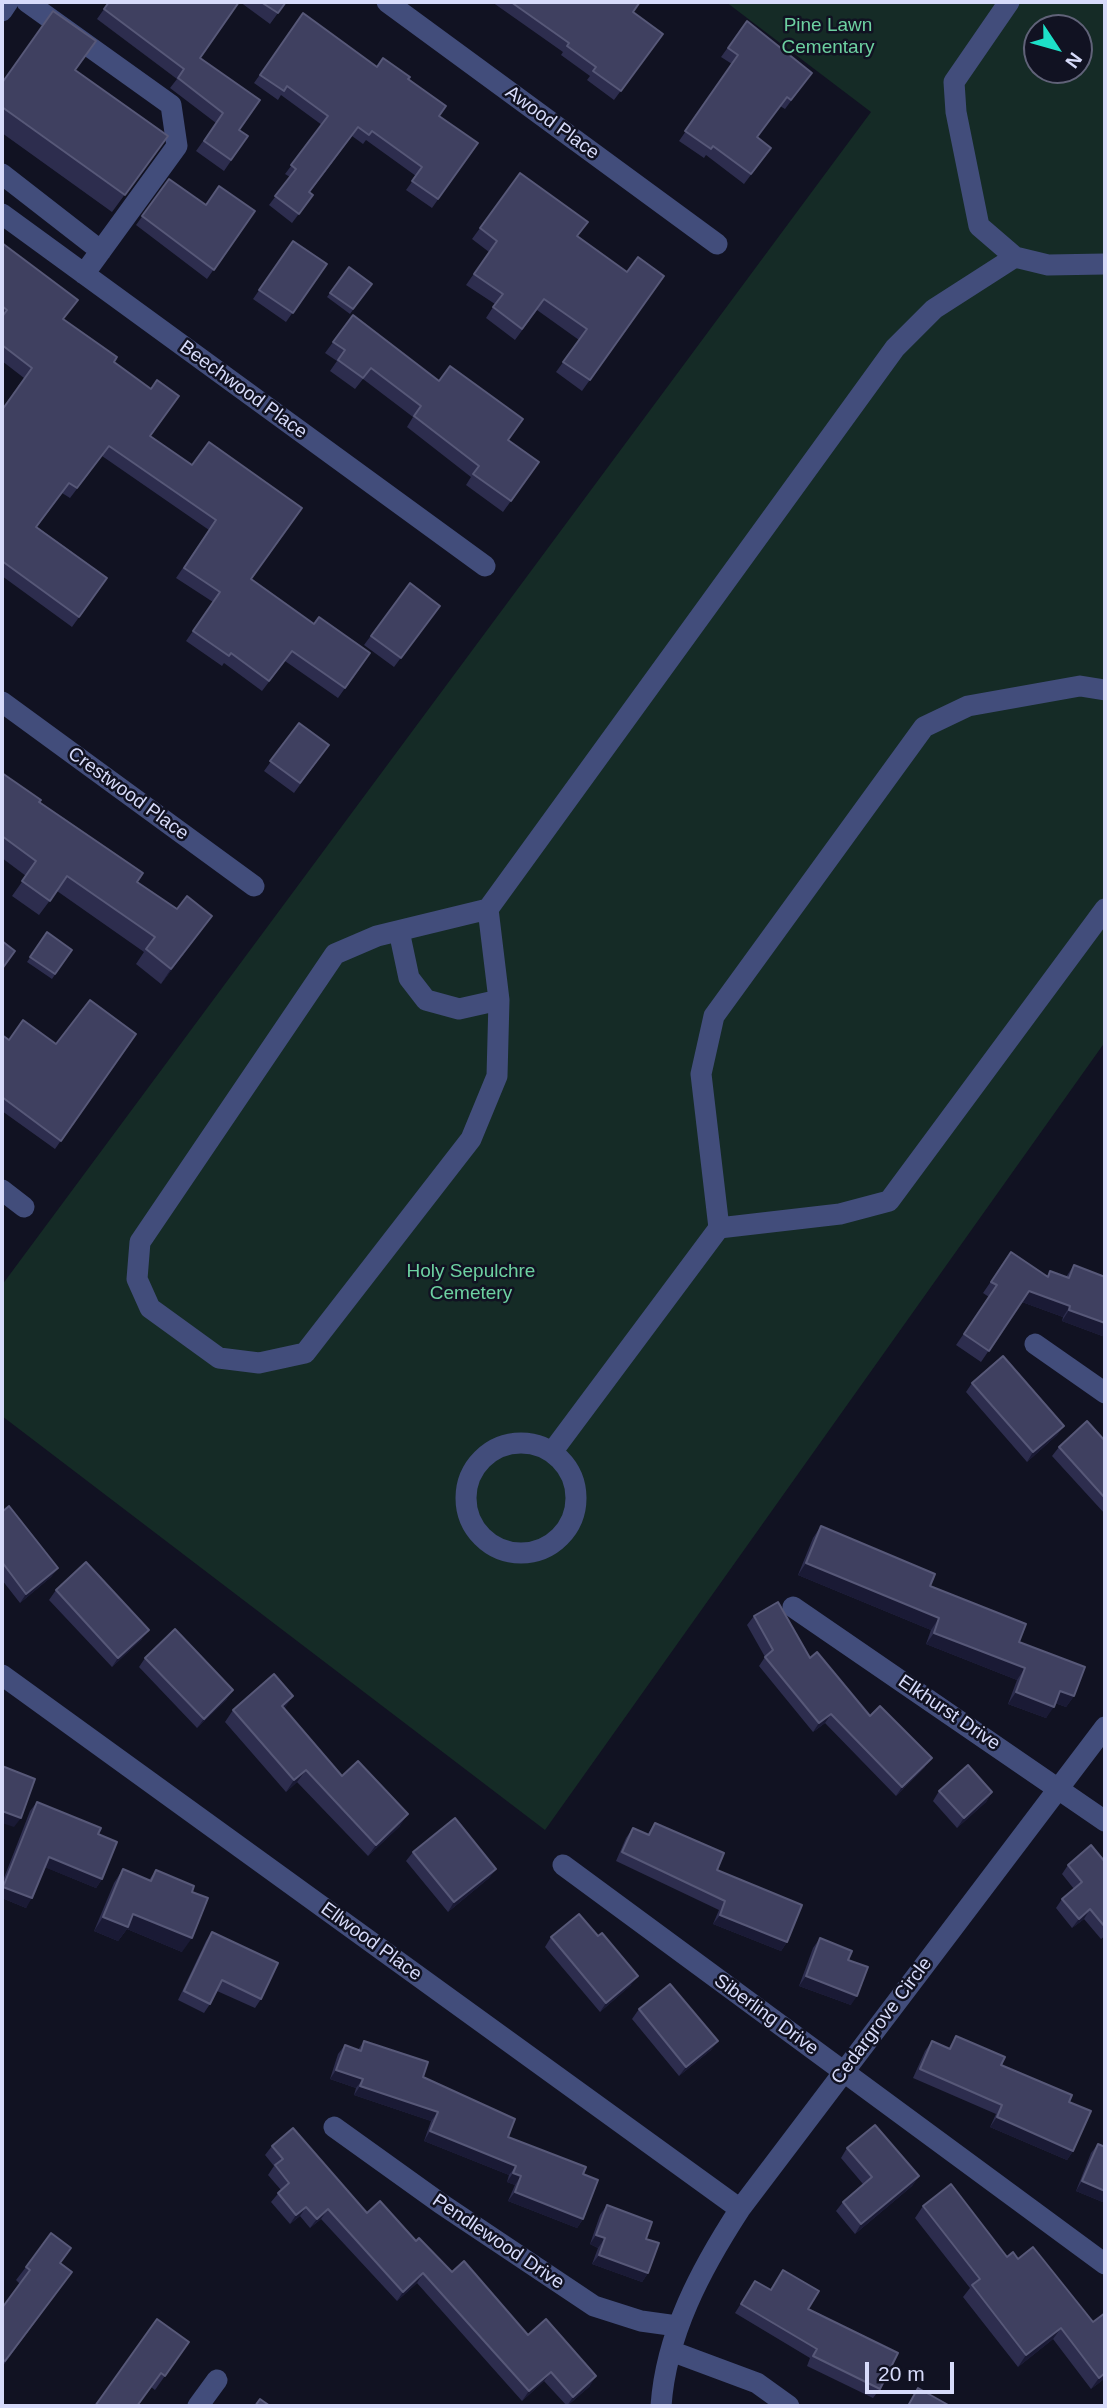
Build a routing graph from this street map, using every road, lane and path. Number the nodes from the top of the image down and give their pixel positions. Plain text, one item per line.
1 (8, 2) edge
2 (27, 2) edge
3 (387, 2) edge
4 (1009, 2) edge
5 (2, 11) edge
6 (2, 174) edge
7 (2, 214) edge
8 (717, 244) dead end
9 (100, 251) junction
10 (1015, 257) junction
11 (1105, 264) edge
12 (84, 274) junction
13 (485, 566) dead end
14 (1105, 690) edge
15 (2, 702) edge
16 (254, 886) dead end
17 (488, 909) junction
18 (1105, 909) edge
19 (398, 930) junction
20 (499, 1000) junction
21 (2, 1190) edge
22 (24, 1207) dead end
23 (719, 1228) junction
24 (1035, 1344) dead end
25 (1105, 1393) edge
26 (552, 1452) junction
27 (793, 1607) dead end
28 (2, 1675) edge
29 (1105, 1727) edge
30 (1060, 1788) junction
31 (1105, 1821) edge
32 (563, 1865) dead end
33 (843, 2071) junction
34 (334, 2127) dead end
35 (740, 2209) junction
36 (1105, 2264) edge
37 (677, 2326) junction
38 (671, 2351) junction
39 (217, 2380) dead end
40 (198, 2406) edge
41 (661, 2406) edge
42 (789, 2406) edge

1 - 5 street
2 - 9 street
3 - 8 street, Awood Place
4 - 10 street
6 - 9 street
7 - 12 street, Beechwood Place
9 - 12 street
10 - 11 street
10 - 17 street
12 - 13 street, Beechwood Place
14 - 23 street
15 - 16 street, Crestwood Place
17 - 19 street
17 - 20 street
18 - 23 street
19 - 20 street
19 - 20 street
21 - 22 street
23 - 26 street
24 - 25 street
26 - 26 street
27 - 30 street, Elkhurst Drive
28 - 35 street, Ellwood Place
29 - 30 street, Cedargrove Circle
30 - 31 street, Elkhurst Drive
30 - 33 street, Cedargrove Circle
32 - 33 street, Siberling Drive
33 - 35 street, Cedargrove Circle
33 - 36 street, Siberling Drive
34 - 37 street, Pendlewood Drive
35 - 37 street, Cedargrove Circle
37 - 38 street, Cedargrove Circle
38 - 41 street
38 - 42 street
39 - 40 street

